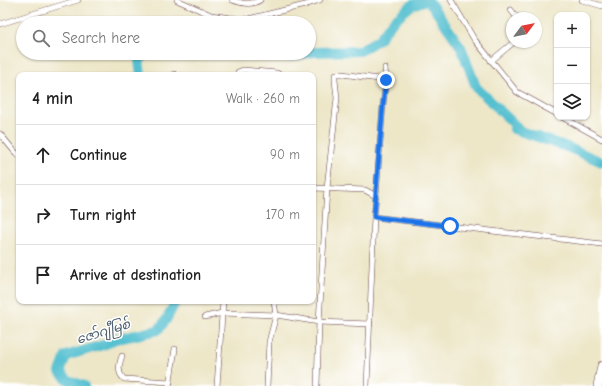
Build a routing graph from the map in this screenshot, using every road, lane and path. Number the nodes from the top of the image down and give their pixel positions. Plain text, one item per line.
1 (78, 0) edge
2 (177, 0) edge
3 (232, 0) edge
4 (260, 0) edge
5 (320, 0) edge
6 (582, 0) edge
7 (453, 1) edge
8 (602, 6) edge
9 (26, 16) edge
10 (218, 16) edge
11 (260, 16) edge
12 (16, 19) edge
13 (0, 24) edge
14 (507, 48) edge
15 (491, 61) junction
16 (385, 68) dead end
17 (238, 72) edge
18 (266, 72) edge
19 (386, 80) junction
20 (554, 112) edge
21 (567, 120) edge
22 (0, 134) edge
23 (602, 139) edge
24 (16, 153) edge
25 (316, 188) edge
26 (327, 188) junction
27 (376, 196) junction
28 (374, 217) junction
29 (602, 244) edge
30 (223, 304) edge
31 (274, 304) edge
32 (222, 313) junction
33 (276, 315) junction
34 (205, 317) dead end
35 (319, 322) junction
36 (370, 324) junction
37 (175, 349) dead end
38 (122, 356) dead end
39 (602, 366) edge
40 (169, 384) edge
41 (599, 385) edge
42 (217, 386) edge
43 (267, 386) edge
44 (317, 386) edge
45 (367, 386) edge

1 - 9 street
2 - 10 street
3 - 4 street
5 - 11 street
6 - 8 street
7 - 15 street
12 - 13 street
14 - 15 street
15 - 20 street
16 - 19 street
17 - 18 street
19 - 26 street
19 - 27 street
21 - 23 street
22 - 24 street
25 - 26 street
26 - 27 street
26 - 35 street
27 - 28 street
28 - 29 street
28 - 36 street
30 - 32 street
31 - 33 street
32 - 33 street
32 - 34 street
32 - 42 street
33 - 35 street
33 - 43 street
35 - 36 street
35 - 44 street
36 - 45 street
37 - 40 street
38 - 40 street
39 - 41 highway

